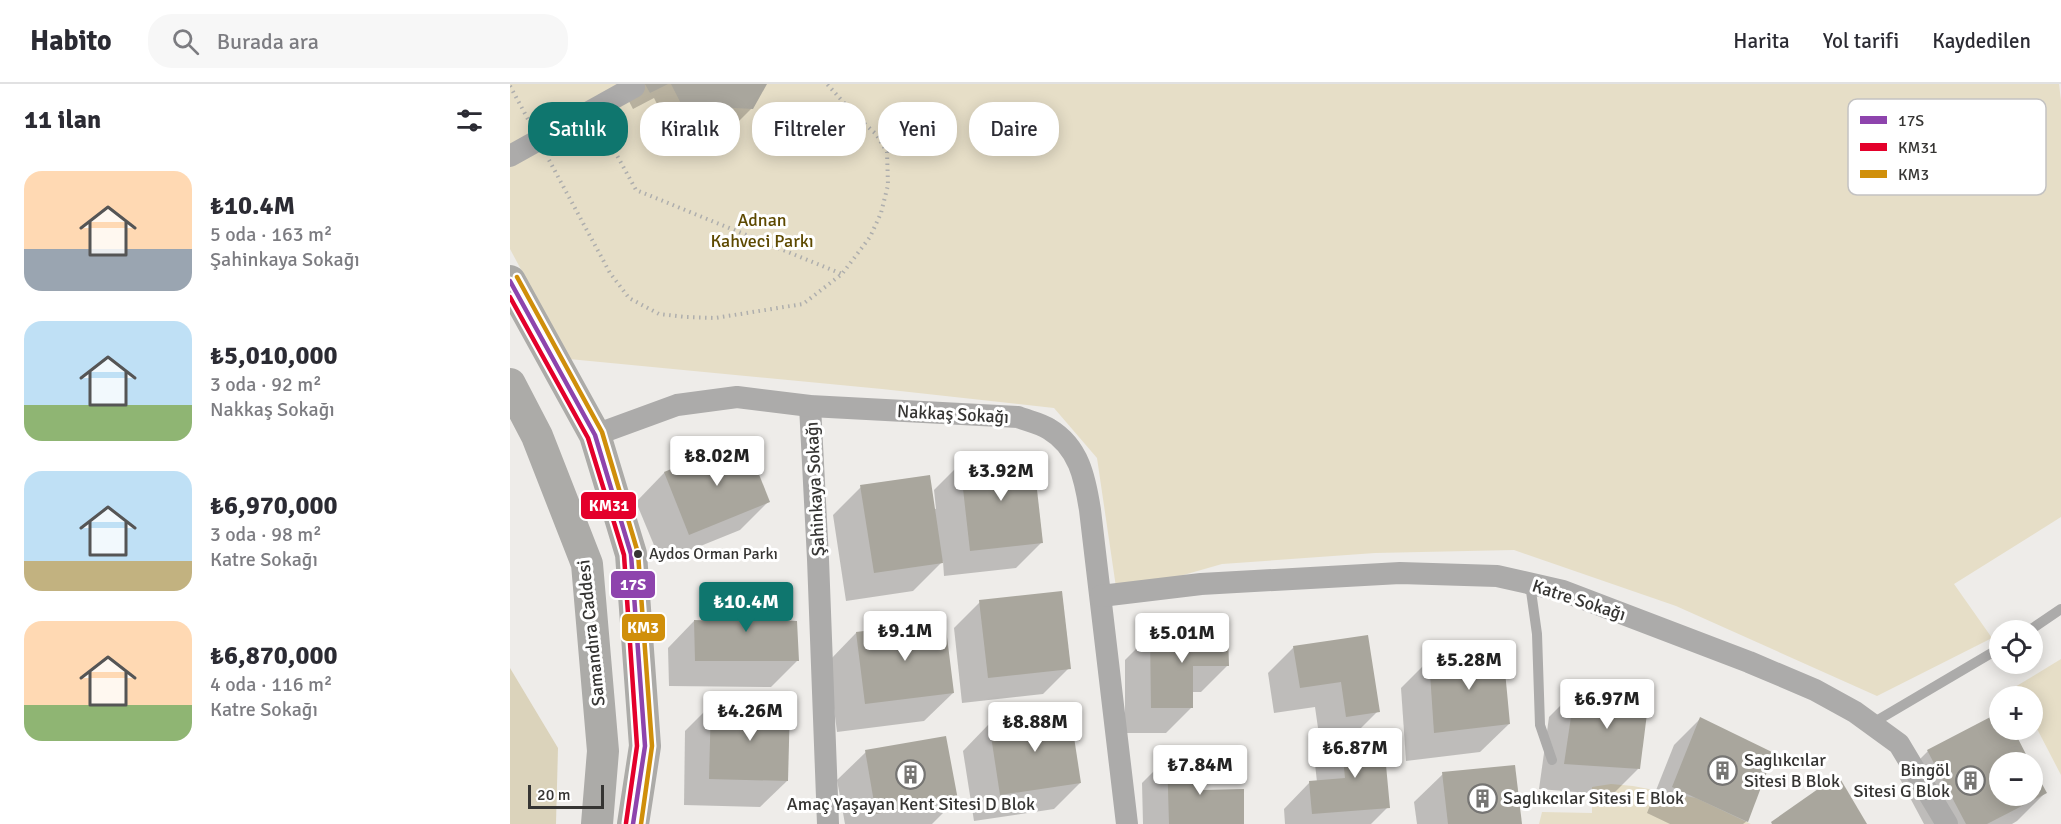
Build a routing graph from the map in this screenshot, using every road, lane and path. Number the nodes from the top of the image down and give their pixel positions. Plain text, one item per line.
1 (827, 84) edge
2 (510, 86) edge
3 (634, 87) dead end
4 (607, 102) edge
5 (528, 120) edge
6 (528, 146) edge
7 (510, 156) edge
8 (548, 156) edge
9 (617, 156) edge
10 (842, 274) junction
11 (510, 281) edge
12 (510, 384) edge
13 (810, 406) junction
14 (594, 435) junction
15 (1530, 584) junction
16 (1101, 596) junction
17 (2061, 609) edge
18 (2043, 621) edge
19 (1989, 654) edge
20 (1871, 724) junction
21 (1552, 760) dead end
22 (597, 824) edge
23 (633, 824) edge
24 (828, 824) edge
25 (1127, 824) edge
26 (1947, 824) edge

1 - 10 path
2 - 5 path
3 - 4 street
6 - 7 street
8 - 10 path
9 - 10 path
11 - 14 main road
12 - 22 main road, Samandıra Caddesi
13 - 14 street, Nakkaş Sokağı
13 - 16 street, Nakkaş Sokağı
13 - 24 street, Şahinkaya Sokağı
14 - 23 main road
15 - 16 street, Katre Sokağı
15 - 20 street, Katre Sokağı
15 - 21 lane
16 - 25 street, Nakkaş Sokağı
17 - 18 lane
19 - 20 lane
20 - 26 street, Katre Sokağı

